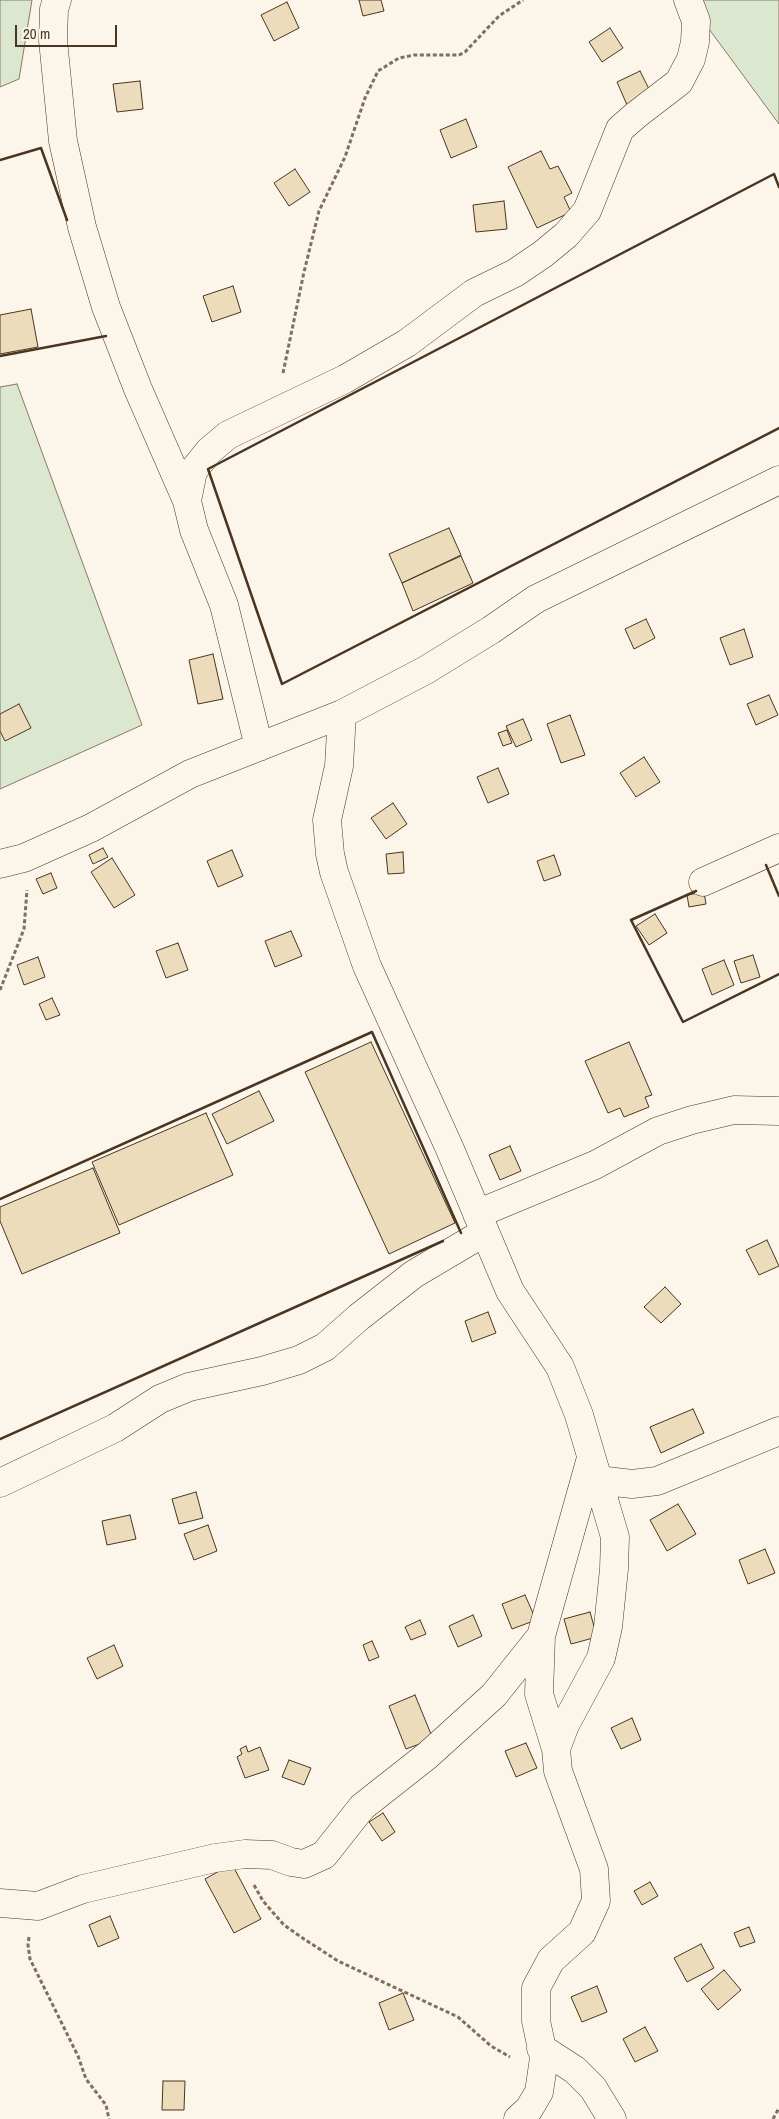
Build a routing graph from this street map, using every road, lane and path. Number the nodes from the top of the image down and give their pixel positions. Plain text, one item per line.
1 (37, 0) edge
2 (524, 0) edge
3 (688, 0) edge
4 (55, 13) edge
5 (274, 413) junction
6 (779, 480) edge
7 (187, 501) junction
8 (342, 714) junction
9 (259, 747) junction
10 (779, 848) edge
11 (12, 861) edge
12 (703, 882) dead end
13 (0, 990) edge
14 (779, 1110) edge
15 (481, 1223) junction
16 (779, 1431) edge
17 (595, 1469) junction
18 (0, 1483) edge
19 (541, 1636) junction
20 (556, 1749) junction
21 (235, 1855) junction
22 (0, 1903) edge
23 (38, 1906) junction
24 (541, 2048) junction
25 (542, 2075) junction
26 (779, 2108) edge
27 (110, 2119) edge
28 (518, 2119) edge
29 (612, 2119) edge
30 (773, 2119) edge

1 - 4 street
2 - 5 path
3 - 5 street
4 - 7 street
5 - 7 street
6 - 8 street
7 - 9 street
8 - 9 street
8 - 15 street
9 - 11 street
10 - 12 street
11 - 13 path
14 - 15 street
15 - 17 street
15 - 18 street
16 - 17 street
17 - 19 street
17 - 20 street
19 - 20 street
19 - 21 street
20 - 24 street
21 - 23 street
21 - 25 path
22 - 23 street
23 - 27 path
24 - 25 street
24 - 29 street
25 - 28 street
26 - 30 path

